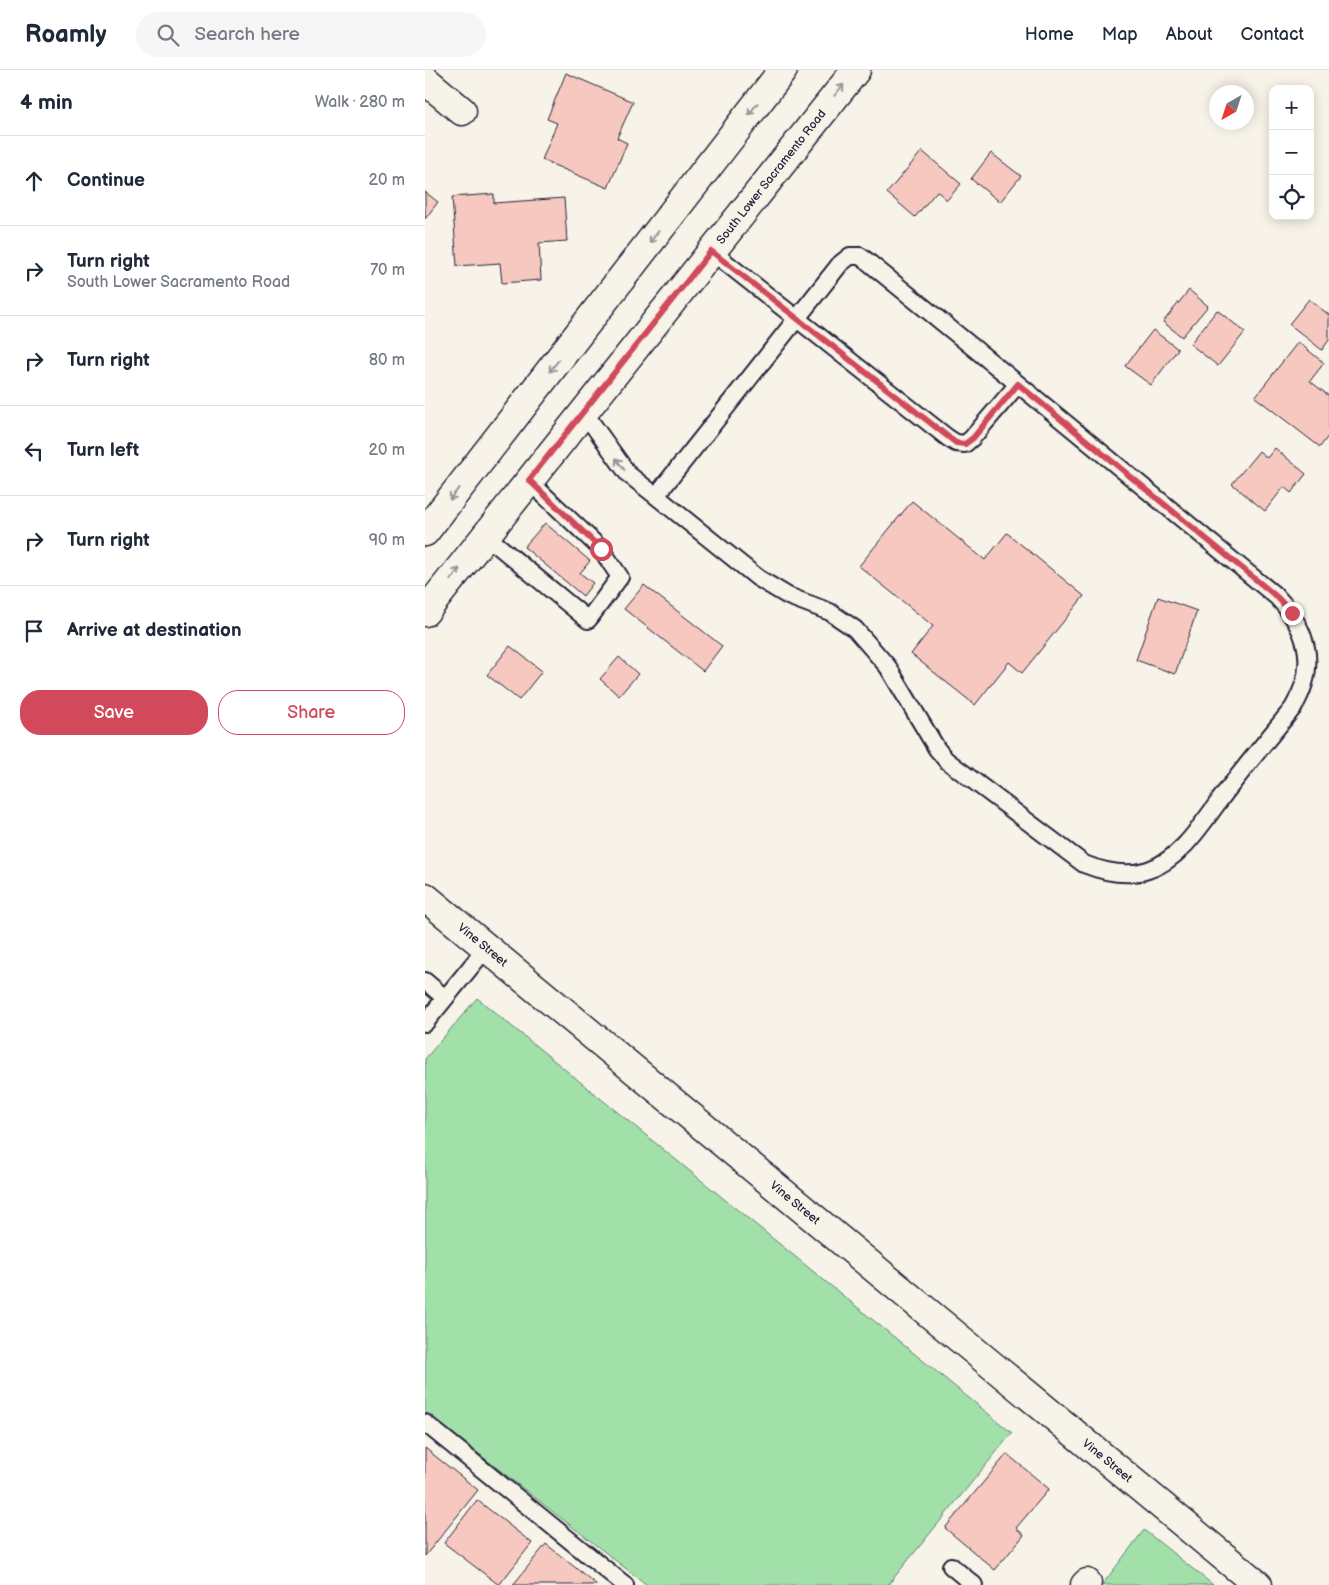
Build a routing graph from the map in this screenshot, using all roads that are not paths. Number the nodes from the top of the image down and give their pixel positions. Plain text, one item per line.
1 (783, 70) edge
2 (856, 70) edge
3 (425, 80) edge
4 (462, 111) dead end
5 (711, 251) junction
6 (797, 319) junction
7 (1018, 384) junction
8 (583, 412) junction
9 (529, 480) junction
10 (656, 496) junction
11 (425, 532) edge
12 (485, 535) junction
13 (425, 612) edge
14 (425, 897) edge
15 (487, 947) junction
16 (425, 981) edge
17 (445, 998) junction
18 (425, 1023) edge
19 (425, 1423) edge
20 (951, 1566) dead end
21 (625, 1585) edge
22 (974, 1585) edge
23 (1258, 1585) edge

1 -> 11 main road
5 -> 2 main road, South Lower Sacramento Road
3 - 4 main road
5 - 6 lane
5 - 8 main road, South Lower Sacramento Road
6 - 7 lane
6 - 7 lane
6 - 10 lane
7 - 10 lane
8 - 9 main road, South Lower Sacramento Road
10 -> 8 lane
9 - 12 main road, South Lower Sacramento Road
9 - 12 lane
13 -> 12 main road, South Lower Sacramento Road
14 - 15 main road, Vine Street
15 - 17 lane
15 - 23 main road, Vine Street
16 - 17 lane
17 - 18 lane
19 - 21 lane
20 - 22 lane

